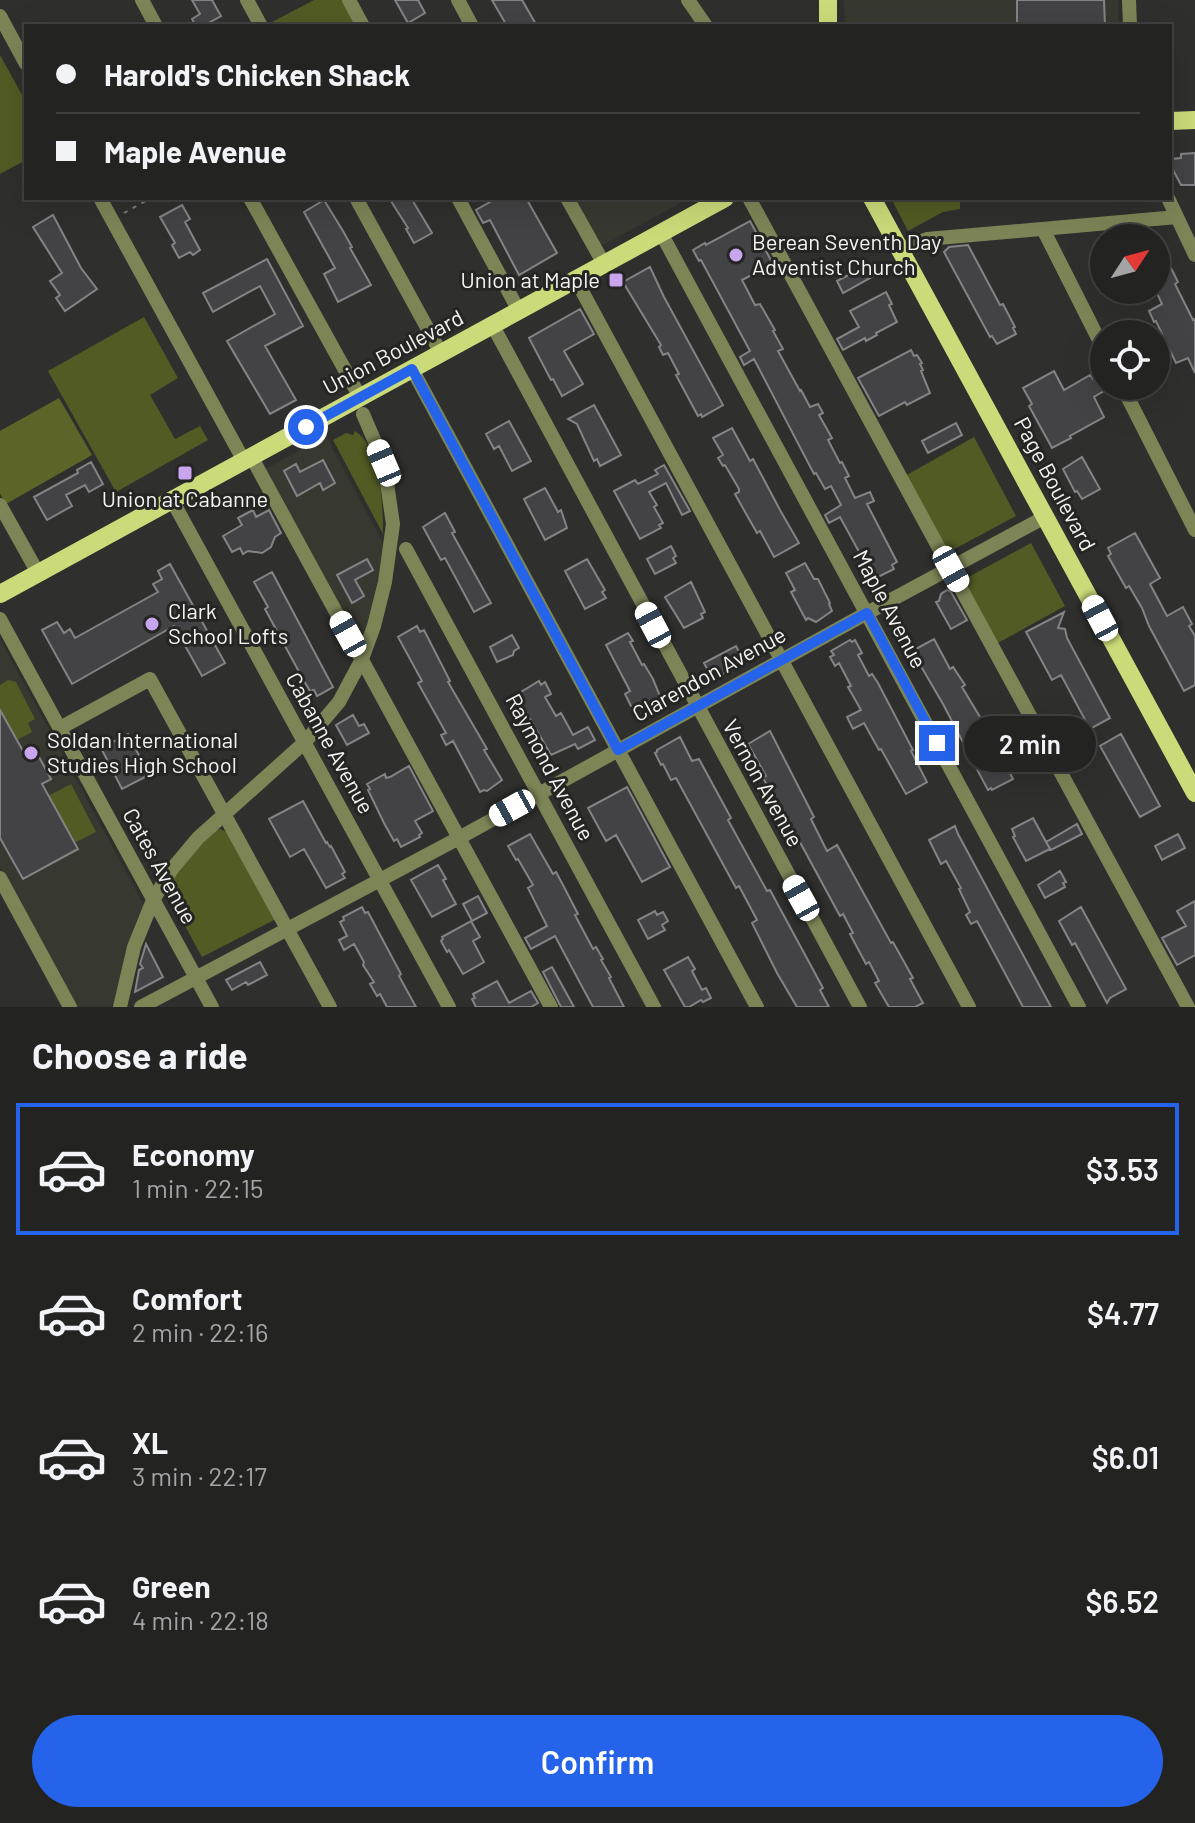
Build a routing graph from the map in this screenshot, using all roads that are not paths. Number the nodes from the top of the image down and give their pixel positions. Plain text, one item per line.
1 (142, 0) edge
2 (247, 0) edge
3 (349, 0) edge
4 (458, 0) edge
5 (688, 0) edge
6 (828, 0) edge
7 (1129, 0) edge
8 (0, 16) edge
9 (155, 24) edge
10 (260, 24) edge
11 (362, 24) edge
12 (471, 24) edge
13 (705, 24) edge
14 (828, 24) edge
15 (1130, 24) edge
16 (24, 60) edge
17 (1195, 120) edge
18 (1172, 121) edge
19 (101, 200) edge
20 (251, 200) edge
21 (357, 200) edge
22 (459, 200) edge
23 (568, 200) edge
24 (721, 200) edge
25 (750, 200) edge
26 (873, 200) edge
27 (1169, 200) edge
28 (1177, 217) junction
29 (1043, 229) junction
30 (661, 233) junction
31 (1191, 239) edge
32 (900, 249) junction
33 (1195, 255) edge
34 (604, 264) junction
35 (576, 280) junction
36 (519, 311) junction
37 (1090, 322) edge
38 (493, 326) junction
39 (441, 353) junction
40 (412, 369) junction
41 (1129, 400) edge
42 (362, 406) junction
43 (247, 458) junction
44 (172, 500) junction
45 (0, 505) edge
46 (1045, 517) junction
47 (1195, 530) edge
48 (406, 549) dead end
49 (951, 569) junction
50 (38, 573) junction
51 (0, 594) edge
52 (867, 613) junction
53 (0, 619) edge
54 (362, 659) junction
55 (781, 660) junction
56 (697, 707) junction
57 (60, 728) junction
58 (305, 742) junction
59 (618, 750) junction
60 (1195, 793) edge
61 (539, 794) junction
62 (224, 813) junction
63 (459, 838) junction
64 (0, 878) edge
65 (380, 879) junction
66 (153, 900) junction
67 (287, 929) junction
68 (195, 977) junction
69 (70, 1007) edge
70 (120, 1007) edge
71 (141, 1007) edge
72 (212, 1007) edge
73 (330, 1007) edge
74 (449, 1007) edge
75 (551, 1007) edge
76 (654, 1007) edge
77 (757, 1007) edge
78 (860, 1007) edge
79 (969, 1007) edge
80 (1079, 1007) edge
81 (1188, 1007) edge

1 - 9 street
2 - 10 street
3 - 11 street
4 - 12 street
5 - 13 street
6 - 14 main road
7 - 15 street
8 - 16 street
17 - 18 main road
19 - 43 street
20 - 42 street
21 - 39 street
22 - 36 street
23 - 34 street
24 - 30 main road, Union Boulevard
25 - 49 street
26 - 32 main road, Page Boulevard
27 - 28 street
28 - 29 street
28 - 31 street
29 - 32 street
29 - 37 street
30 - 34 main road, Union Boulevard
30 - 52 street, Maple Avenue
31 - 33 street
32 - 46 main road, Page Boulevard
34 - 35 main road, Union Boulevard
35 - 36 main road, Union Boulevard
35 - 55 street
36 - 38 main road, Union Boulevard
38 - 39 main road, Union Boulevard
38 - 56 street, Vernon Avenue
39 - 40 main road, Union Boulevard
40 - 42 main road, Union Boulevard
40 - 59 street
41 - 47 street
42 - 43 main road, Union Boulevard
42 - 54 street
43 - 44 main road, Union Boulevard
43 - 54 street
44 - 50 main road, Union Boulevard
44 - 58 street, Cabanne Avenue
45 - 50 street
46 - 49 street, Clarendon Avenue
46 - 60 main road, Page Boulevard
48 - 61 street, Raymond Avenue
49 - 52 street, Clarendon Avenue
49 - 81 street
50 - 51 main road, Union Boulevard
52 - 55 street, Clarendon Avenue
52 - 80 street, Maple Avenue
53 - 57 street, Cates Avenue
54 - 58 street
54 - 63 street
55 - 56 street, Clarendon Avenue
55 - 79 street
56 - 59 street, Clarendon Avenue
56 - 78 street, Vernon Avenue
57 - 62 street
57 - 66 street, Cates Avenue
58 - 62 street
58 - 65 street, Cabanne Avenue
59 - 61 street, Clarendon Avenue
59 - 77 street
61 - 63 street, Clarendon Avenue
61 - 76 street, Raymond Avenue
62 - 66 street
62 - 67 street
63 - 65 street, Clarendon Avenue
63 - 75 street
64 - 69 street
65 - 67 street, Clarendon Avenue
65 - 74 street, Cabanne Avenue
66 - 68 street, Cates Avenue
66 - 70 street
67 - 68 street, Clarendon Avenue
67 - 73 street
68 - 71 street, Clarendon Avenue
68 - 72 street, Cates Avenue

